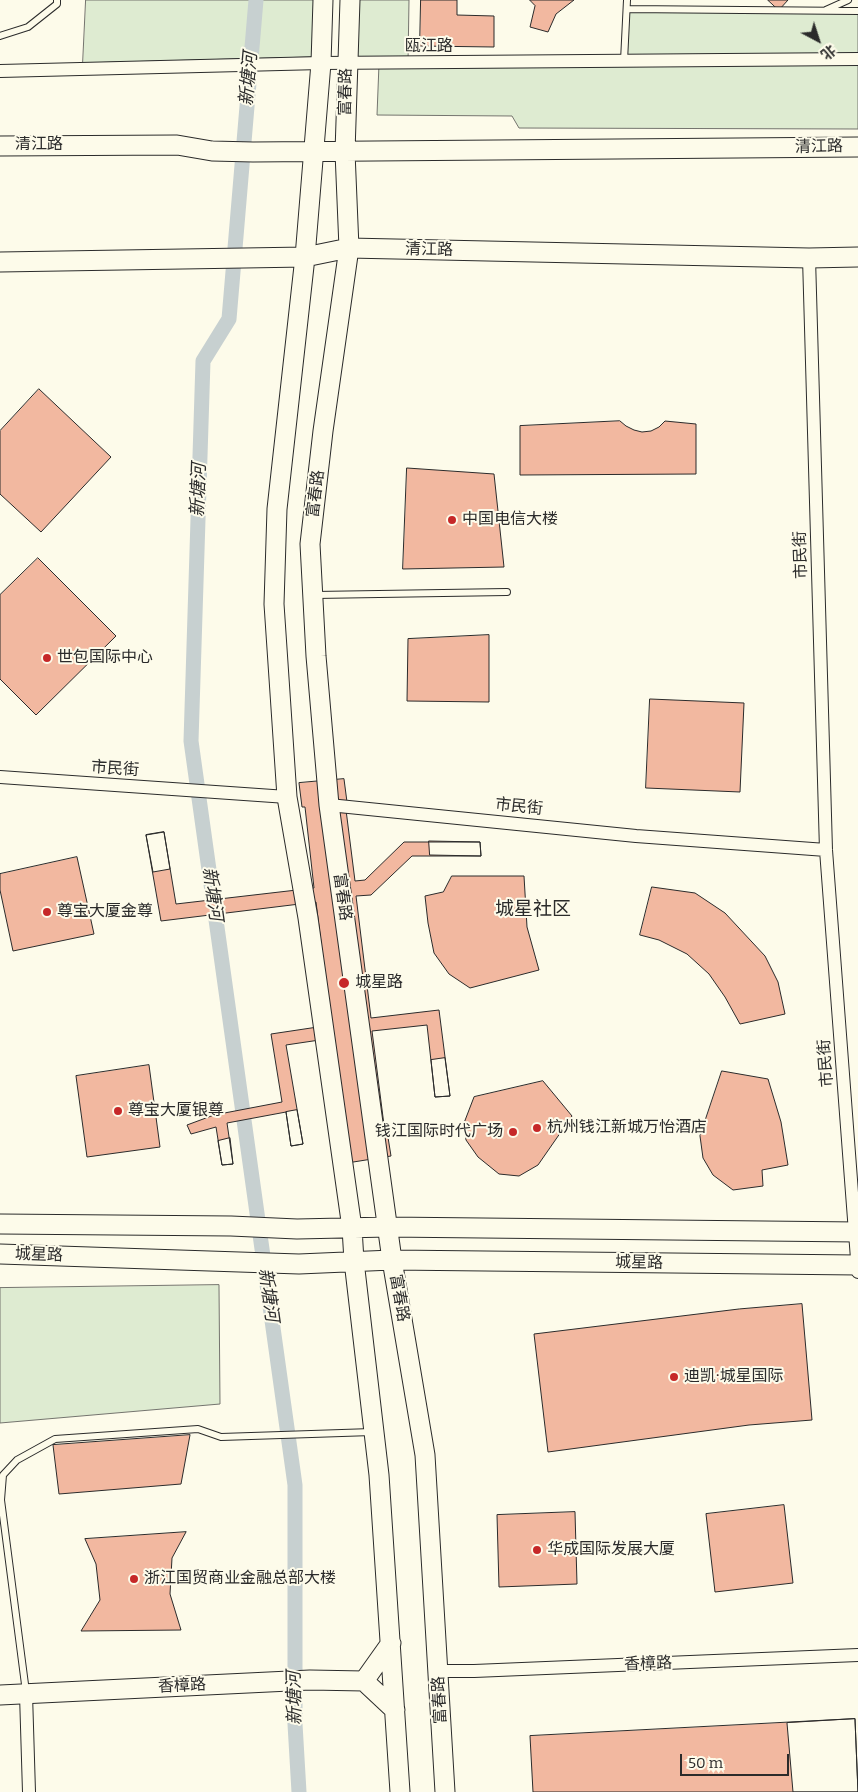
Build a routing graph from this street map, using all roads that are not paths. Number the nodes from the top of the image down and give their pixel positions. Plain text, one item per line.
1 (57, 0) edge
2 (323, 0) edge
3 (350, 0) edge
4 (627, 0) edge
5 (848, 0) edge
6 (626, 9) junction
7 (825, 11) junction
8 (858, 11) edge
9 (0, 36) edge
10 (858, 59) edge
11 (624, 61) junction
12 (320, 63) junction
13 (347, 64) junction
14 (0, 71) edge
15 (0, 146) edge
16 (858, 147) edge
17 (313, 152) junction
18 (346, 152) junction
19 (349, 248) junction
20 (305, 257) junction
21 (858, 257) edge
22 (809, 258) junction
23 (0, 262) edge
24 (506, 592) dead end
25 (312, 595) junction
26 (0, 777) edge
27 (287, 797) junction
28 (329, 805) junction
29 (826, 850) junction
30 (0, 1224) edge
31 (388, 1227) junction
32 (352, 1228) junction
33 (856, 1232) edge
34 (0, 1254) edge
35 (392, 1260) junction
36 (354, 1261) junction
37 (858, 1265) edge
38 (858, 1273) edge
39 (374, 1432) junction
40 (391, 1643) junction
41 (858, 1655) edge
42 (439, 1671) junction
43 (364, 1681) junction
44 (26, 1694) junction
45 (0, 1695) edge
46 (395, 1710) junction
47 (29, 1792) edge
48 (400, 1792) edge
49 (445, 1792) edge

1 - 9 lane
2 - 12 main road, 富春路
3 - 13 main road, 富春路
4 - 6 lane
5 - 7 lane
6 - 7 lane
6 - 11 lane
7 - 8 lane
10 - 11 street, 瓯江路
11 - 13 street, 瓯江路
12 - 13 street, 瓯江路
12 - 14 street, 瓯江路
12 - 17 main road, 富春路
13 - 18 main road, 富春路
15 - 17 main road, 清江路
16 - 18 main road, 清江路
17 - 18 main road, 清江路
17 - 20 main road, 富春路
18 - 19 main road, 富春路
19 - 20 main road, 清江路
19 - 22 main road, 清江路
19 - 25 main road, 富春路
20 - 23 main road, 清江路
20 - 27 main road, 富春路
21 - 22 main road, 清江路
22 - 29 street, 市民街
24 - 25 lane
25 - 28 main road, 富春路
26 - 27 street, 市民街
27 - 32 main road, 富春路
28 - 29 street, 市民街
28 - 31 main road, 富春路
29 - 33 street, 市民街
30 - 32 main road, 城星路
31 - 32 main road, 城星路
31 - 33 main road, 城星路
31 - 35 main road, 富春路
32 - 36 main road, 富春路
33 - 37 street, 市民街
34 - 36 main road, 城星路
35 - 36 main road, 城星路
35 - 37 main road, 城星路
35 - 42 main road, 富春路
36 - 39 main road, 富春路
37 - 38 street, 市民街
39 - 40 main road, 富春路
39 - 44 lane
40 - 43 main road
40 - 46 main road, 富春路
41 - 42 street, 香樟路
42 - 49 main road, 富春路
43 - 44 main road, 香樟路
43 - 46 main road
44 - 45 main road, 香樟路
44 - 47 street
46 - 48 main road, 富春路

